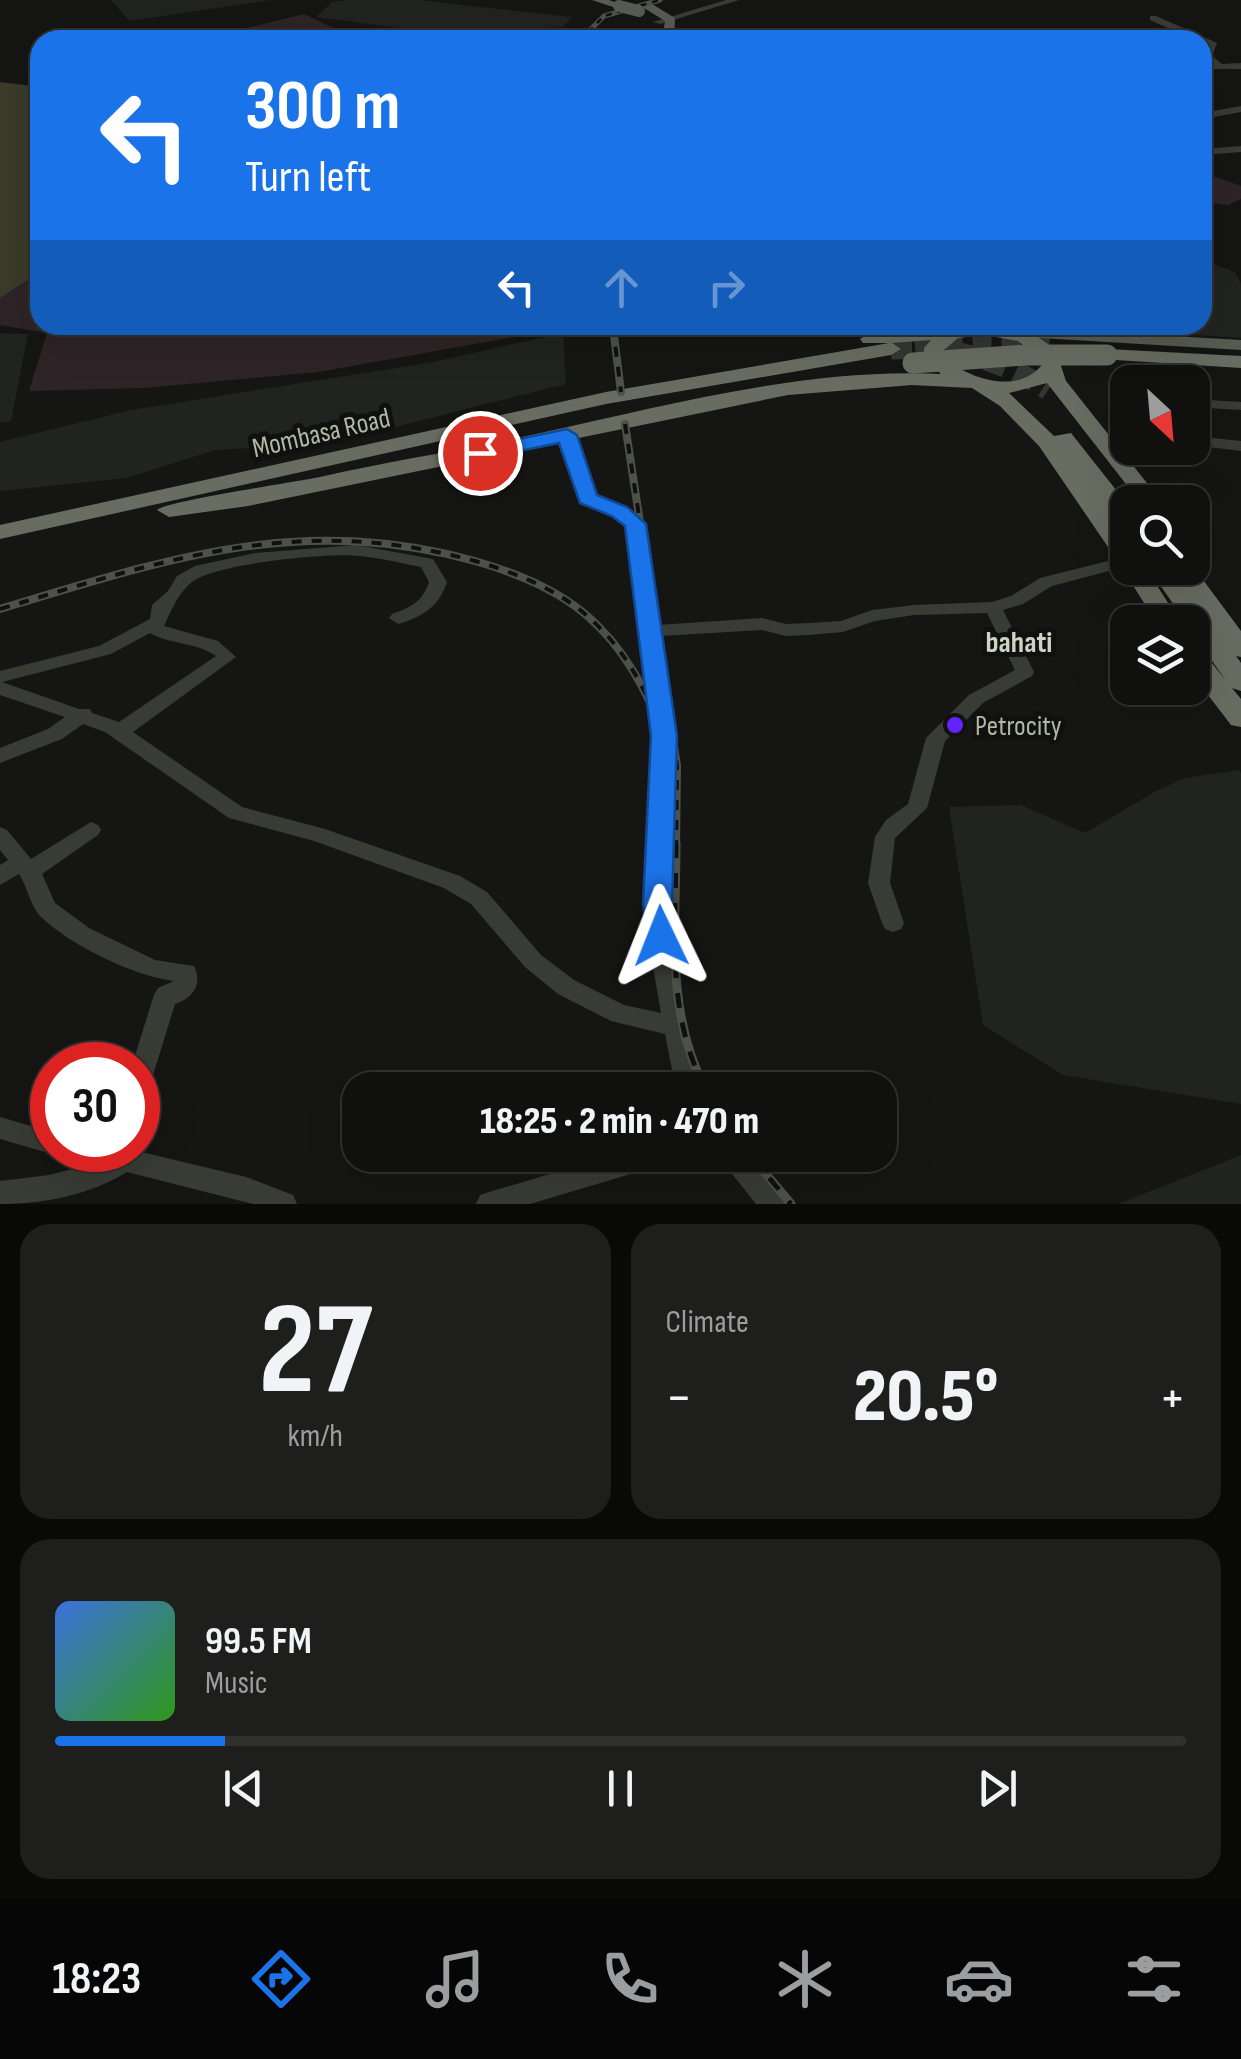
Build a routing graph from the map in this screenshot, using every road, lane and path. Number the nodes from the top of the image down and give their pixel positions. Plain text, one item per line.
1 (598, 0) edge
2 (736, 0) edge
3 (633, 5) edge
4 (1153, 18) dead end
5 (664, 21) junction
6 (659, 30) edge
7 (666, 30) edge
8 (1180, 30) edge
9 (1212, 61) edge
10 (1212, 66) edge
11 (1218, 66) junction
12 (1241, 66) edge
13 (1241, 109) edge
14 (1212, 114) edge
15 (1241, 149) edge
16 (1212, 151) edge
17 (875, 335) tunnel mouth
18 (901, 335) tunnel mouth
19 (944, 335) edge
20 (1016, 335) edge
21 (1038, 335) tunnel mouth
22 (1046, 335) tunnel mouth
23 (1050, 337) junction
24 (860, 340) junction
25 (1241, 354) edge
26 (1046, 378) junction
27 (977, 383) junction
28 (642, 391) junction
29 (1210, 404) edge
30 (1241, 406) edge
31 (567, 435) junction
32 (1210, 443) edge
33 (1241, 446) edge
34 (431, 458) junction
35 (1121, 485) edge
36 (1138, 485) edge
37 (1110, 490) edge
38 (159, 511) junction
39 (0, 532) edge
40 (1110, 533) edge
41 (0, 546) edge
42 (1110, 564) edge
43 (1210, 580) edge
44 (1172, 585) edge
45 (1195, 585) edge
46 (993, 607) junction
47 (398, 618) dead end
48 (1241, 620) edge
49 (153, 627) junction
50 (650, 631) junction
51 (1241, 648) edge
52 (0, 677) edge
53 (1210, 678) edge
54 (1241, 682) edge
55 (0, 688) edge
56 (84, 714) junction
57 (1241, 718) edge
58 (120, 731) junction
59 (0, 756) edge
60 (91, 830) dead end
61 (0, 836) edge
62 (25, 866) junction
63 (0, 877) edge
64 (893, 924) dead end
65 (674, 1026) junction
66 (151, 1042) edge
67 (684, 1072) edge
68 (0, 1128) edge
69 (30, 1137) edge
70 (160, 1168) edge
71 (105, 1172) edge
72 (606, 1172) edge
73 (745, 1172) edge
74 (0, 1193) edge
75 (543, 1194) edge
76 (284, 1204) edge
77 (490, 1204) edge
78 (772, 1204) edge

1 - 3 main road
2 - 5 street
3 - 5 main road
4 - 8 street
5 - 6 main road
5 - 7 main road
9 - 11 street
10 - 11 street
11 - 12 street
13 - 14 street
15 - 16 street
17 - 24 highway
18 - 24 highway
19 - 27 highway
20 - 26 highway
21 - 23 main road
22 - 23 main road
23 - 25 main road
24 - 28 highway
25 - 26 main road
25 - 34 highway, bridge
26 - 27 highway
26 - 35 highway
26 - 36 highway
26 - 37 highway
27 - 31 highway
27 - 40 highway
28 - 38 highway, Mombasa Road
28 - 39 highway, Mombasa Road
29 - 30 street
31 - 34 highway
31 - 50 street
32 - 33 street
34 - 38 highway
38 - 41 highway, Mombasa Road
42 - 46 street
43 - 48 highway
44 - 54 highway
45 - 51 highway
46 - 50 street
46 - 64 street
47 - 49 street
49 - 52 street
49 - 58 street
50 - 65 street
53 - 57 highway
55 - 56 street
56 - 58 street
56 - 59 street
58 - 65 street
60 - 62 street
61 - 62 street
62 - 63 street
62 - 66 street
65 - 67 street
68 - 69 street
70 - 76 street
71 - 74 street
72 - 75 street
73 - 78 street
75 - 77 street

